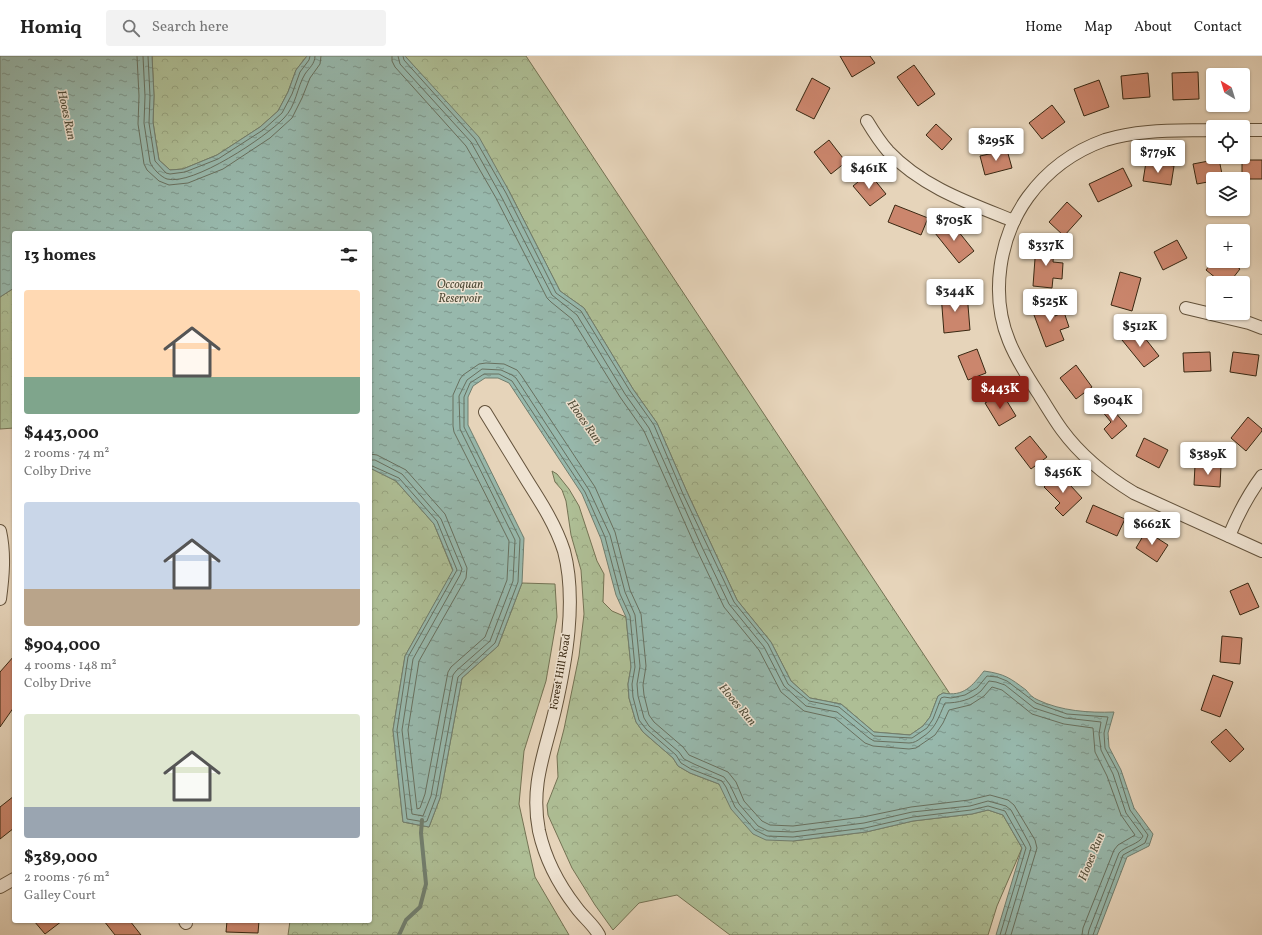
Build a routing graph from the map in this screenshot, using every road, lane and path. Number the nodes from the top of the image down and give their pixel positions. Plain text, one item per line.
1 (867, 121) dead end
2 (1206, 130) edge
3 (1250, 130) edge
4 (1262, 130) edge
5 (1014, 221) junction
6 (1186, 308) dead end
7 (1262, 328) edge
8 (485, 412) dead end
9 (1262, 476) edge
10 (0, 531) edge
11 (1229, 536) junction
12 (1262, 551) edge
13 (0, 599) edge
14 (12, 880) edge
15 (0, 887) edge
16 (599, 935) edge

1 - 5 street
2 - 5 street
3 - 4 street
5 - 11 street
6 - 7 street
8 - 16 street, Forest Hill Road
9 - 11 street
10 - 13 street
11 - 12 street
14 - 15 street

